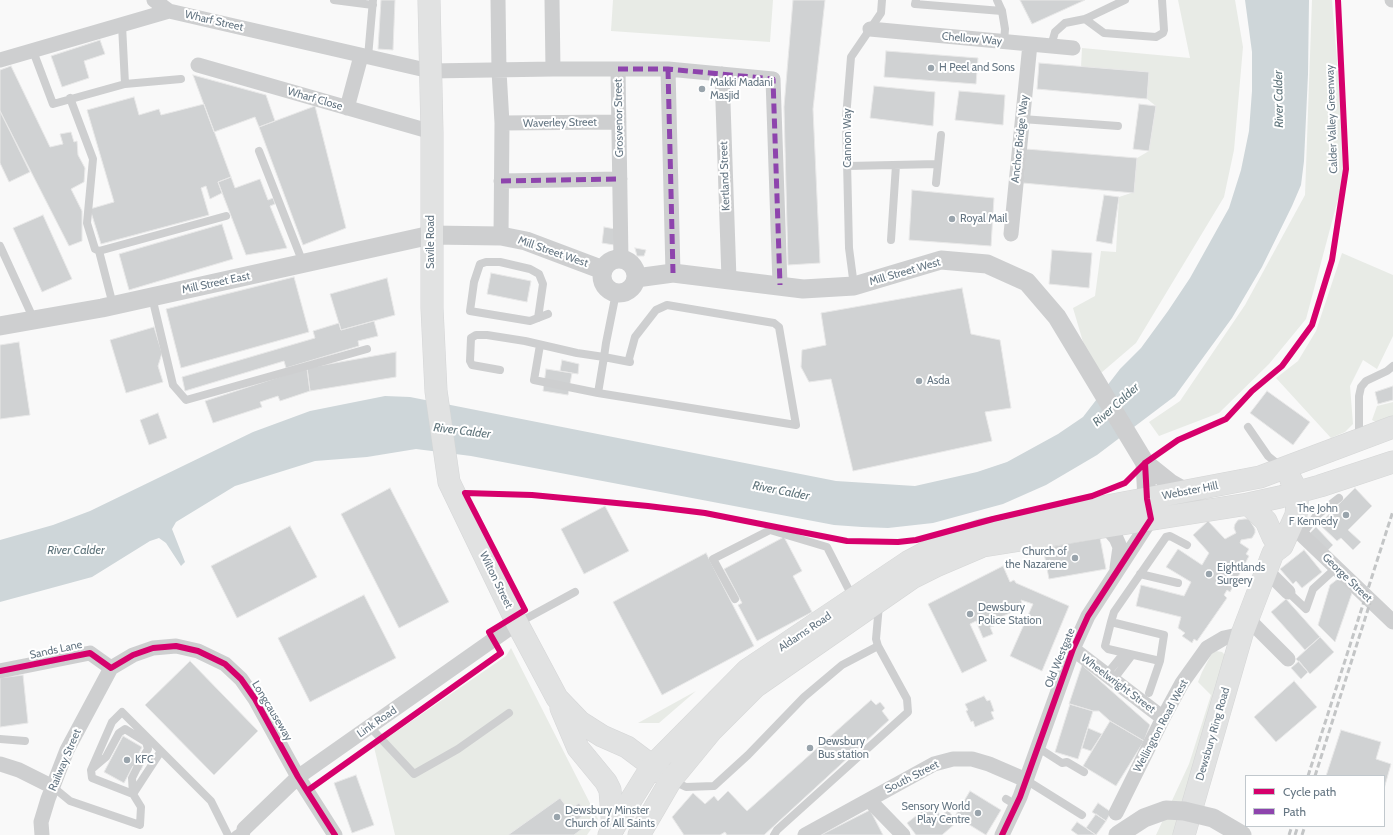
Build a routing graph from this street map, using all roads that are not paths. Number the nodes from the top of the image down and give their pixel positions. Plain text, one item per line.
1 (154, 0) edge
2 (334, 0) edge
3 (429, 0) edge
4 (498, 0) edge
5 (552, 0) edge
6 (882, 0) edge
7 (916, 0) edge
8 (997, 0) edge
9 (1125, 0) edge
10 (1162, 0) edge
11 (373, 2) edge
12 (943, 3) edge
13 (168, 11) junction
14 (1002, 11) junction
15 (1085, 19) junction
16 (122, 25) junction
17 (870, 29) junction
18 (1004, 42) junction
19 (1030, 44) junction
20 (1051, 46) junction
21 (1073, 48) dead end
22 (33, 51) junction
23 (364, 56) junction
24 (0, 60) edge
25 (198, 65) dead end
26 (553, 69) junction
27 (618, 69) junction
28 (668, 70) junction
29 (499, 71) junction
30 (430, 72) junction
31 (722, 74) junction
32 (181, 79) dead end
33 (125, 84) junction
34 (70, 98) junction
35 (347, 108) junction
36 (1022, 119) junction
37 (619, 122) junction
38 (502, 123) junction
39 (1118, 126) dead end
40 (432, 132) junction
41 (941, 135) dead end
42 (260, 152) dead end
43 (938, 164) junction
44 (896, 165) junction
45 (848, 166) junction
46 (620, 179) junction
47 (501, 180) junction
48 (936, 183) dead end
49 (226, 216) dead end
50 (1011, 234) dead end
51 (431, 235) junction
52 (500, 236) junction
53 (891, 240) dead end
54 (0, 246) edge
55 (99, 251) junction
56 (621, 260) junction
57 (303, 264) junction
58 (603, 270) junction
59 (673, 274) junction
60 (636, 278) junction
61 (729, 279) junction
62 (780, 285) junction
63 (854, 286) junction
64 (616, 293) junction
65 (152, 297) junction
66 (113, 305) junction
67 (548, 314) dead end
68 (538, 318) junction
69 (34, 320) junction
70 (0, 326) edge
71 (540, 345) junction
72 (367, 349) dead end
73 (604, 357) junction
74 (1393, 366) edge
75 (500, 370) dead end
76 (598, 392) junction
77 (1248, 427) dead end
78 (1393, 427) edge
79 (1359, 441) junction
80 (1393, 462) edge
81 (1145, 463) junction
82 (1274, 466) junction
83 (449, 482) joint
84 (1186, 492) junction
85 (1289, 495) junction
86 (1339, 498) dead end
87 (1248, 504) junction
88 (1149, 509) junction
89 (1100, 527) junction
90 (982, 538) junction
91 (1187, 545) dead end
92 (1281, 545) junction
93 (1336, 568) junction
94 (1116, 573) junction
95 (1140, 574) junction
96 (1178, 583) dead end
97 (575, 592) dead end
98 (1288, 592) joint
99 (856, 597) junction
100 (735, 599) dead end
101 (880, 600) junction
102 (1111, 622) junction
103 (1393, 622) edge
104 (517, 623) junction
105 (1245, 626) junction
106 (878, 646) junction
107 (1073, 649) junction
108 (1128, 654) junction
109 (1288, 659) dead end
110 (1160, 661) junction
111 (112, 668) junction
112 (0, 671) edge
113 (1110, 677) junction
114 (1149, 693) dead end
115 (557, 698) junction
116 (509, 713) dead end
117 (1163, 718) junction
118 (370, 727) junction
119 (0, 739) edge
120 (25, 741) dead end
121 (1037, 747) junction
122 (161, 751) junction
123 (142, 759) dead end
124 (0, 764) edge
125 (652, 766) junction
126 (137, 768) dead end
127 (91, 770) junction
128 (1084, 772) dead end
129 (298, 777) junction
130 (671, 780) junction
131 (1026, 780) junction
132 (53, 787) junction
133 (133, 794) junction
134 (869, 800) junction
135 (653, 812) junction
136 (1116, 813) dead end
137 (1082, 815) dead end
138 (611, 832) edge
139 (242, 833) edge
140 (333, 834) edge
141 (42, 835) edge
142 (228, 835) edge
143 (640, 835) edge
144 (651, 835) edge
145 (774, 835) edge
146 (806, 835) edge
147 (903, 835) edge
148 (1002, 835) edge
149 (1118, 835) edge
150 (1184, 835) edge
151 (1242, 835) edge

1 - 13 street
2 - 11 lane
3 - 30 main road, Savile Road
4 - 29 street
5 - 26 street
6 - 17 lane, Cannon Way
7 - 12 lane
8 - 14 lane
9 - 15 lane
10 - 15 lane
11 - 23 lane
12 - 14 lane
13 - 16 street
13 - 23 street, Wharf Street
14 - 18 lane
15 - 20 lane
16 - 22 street
16 - 33 lane
17 - 18 street, Chellow Way
17 - 45 lane, Cannon Way
18 - 19 street, Chellow Way
19 - 20 street, Chellow Way
19 - 36 street, Anchor Bridge Way
20 - 21 street, Chellow Way
22 - 24 street
22 - 34 lane
23 - 30 street, Wharf Street
23 - 35 street
25 - 35 street, Wharf Close
26 - 27 street, Grosvenor Street
26 - 29 street, Grosvenor Street
27 - 28 street
27 - 37 street, Grosvenor Street
28 - 31 street
28 - 59 street
29 - 30 street, Grosvenor Street
29 - 38 street
30 - 40 main road, Savile Road
31 - 61 street, Kertland Street
31 - 62 street
32 - 33 lane
33 - 34 lane
34 - 55 lane
35 - 40 street, Wharf Close
36 - 39 lane
36 - 50 street, Anchor Bridge Way
37 - 38 street, Waverley Street
37 - 46 street, Grosvenor Street
38 - 47 street
40 - 51 main road, Savile Road
41 - 43 lane
42 - 57 lane
43 - 44 lane
43 - 48 lane
44 - 45 lane
44 - 53 lane
45 - 63 lane, Cannon Way
46 - 47 street
46 - 56 street, Grosvenor Street
47 - 52 street
49 - 55 lane
51 - 52 street, Mill Street West
51 - 57 street, Mill Street East
51 - 83 main road, Savile Road
52 - 58 street, Mill Street West
54 - 69 lane
55 - 66 lane
56 - 58 street
56 - 60 street
57 - 65 street, Mill Street East
58 - 64 street
59 - 60 street, Mill Street West
59 - 61 street, Mill Street West
60 - 64 street
61 - 62 street, Mill Street West
62 - 63 street, Mill Street West
63 - 81 street, Mill Street West
64 - 73 lane
65 - 66 street, Mill Street East
65 - 72 lane
66 - 69 street, Mill Street East
67 - 68 lane
68 - 68 lane
69 - 70 street, Mill Street East
71 - 73 lane
71 - 75 lane
71 - 76 lane
73 - 76 lane
73 - 76 lane
74 - 79 lane
77 - 82 lane
78 - 79 main road, Webster Hill
79 - 82 main road, Webster Hill
80 - 85 main road, Webster Hill
81 - 84 street, Mill Street West
81 - 88 street, Mill Street West
82 - 84 main road, Webster Hill
82 - 85 main road
83 - 104 main road, Wilton Street
84 - 88 main road, Webster Hill
85 - 87 main road, Webster Hill
85 - 92 main road
86 - 92 lane
87 - 88 main road, Webster Hill
87 - 92 main road
88 - 89 main road, Webster Hill
88 - 90 main road, Webster Hill
88 - 94 street, Old Westgate
89 - 90 main road, Webster Hill
89 - 94 street, Old Westgate
90 - 99 main road, Aldams Road
90 - 101 main road, Aldams Road
91 - 95 lane
92 - 93 street, George Street
92 - 98 street
92 - 105 main road
93 - 98 lane
93 - 103 street, George Street
94 - 107 street, Old Westgate
95 - 96 lane
95 - 102 lane
97 - 104 lane
99 - 100 lane
99 - 125 main road, Aldams Road
101 - 106 lane
101 - 130 main road, Aldams Road
102 - 108 lane
102 - 110 lane
104 - 115 main road, Wilton Street
104 - 118 street, Link Road
105 - 109 street
105 - 117 street, Wellington Road West
105 - 150 main road, Dewsbury Ring Road
106 - 130 lane
106 - 145 lane
107 - 113 street, Wheelwright Street
107 - 121 street, Old Westgate
108 - 110 lane
108 - 113 lane
110 - 114 lane
111 - 112 street, Sands Lane
111 - 129 street, Longcauseway
111 - 132 street, Railway Street
113 - 117 street, Wheelwright Street
115 - 125 main road, Wilton Street
115 - 138 main road, Wilton Street
116 - 118 lane
117 - 136 street, Wellington Road West
118 - 129 street, Link Road
119 - 120 lane
121 - 128 lane
121 - 131 street, Old Westgate
122 - 127 lane
122 - 133 lane
122 - 142 lane
123 - 127 lane
124 - 132 street
125 - 130 main road, Wilton Street
125 - 138 main road, Aldams Road
126 - 133 lane
127 - 133 lane
129 - 139 street, Link Road
129 - 140 street, Longcauseway
130 - 135 main road, Aldams Road
131 - 134 street, South Street
131 - 137 lane
131 - 148 street, Old Westgate
132 - 133 lane
132 - 141 street, Railway Street
134 - 146 street, South Street
134 - 147 street
135 - 143 main road, Aldams Road
135 - 144 main road
149 - 151 street, bridge

